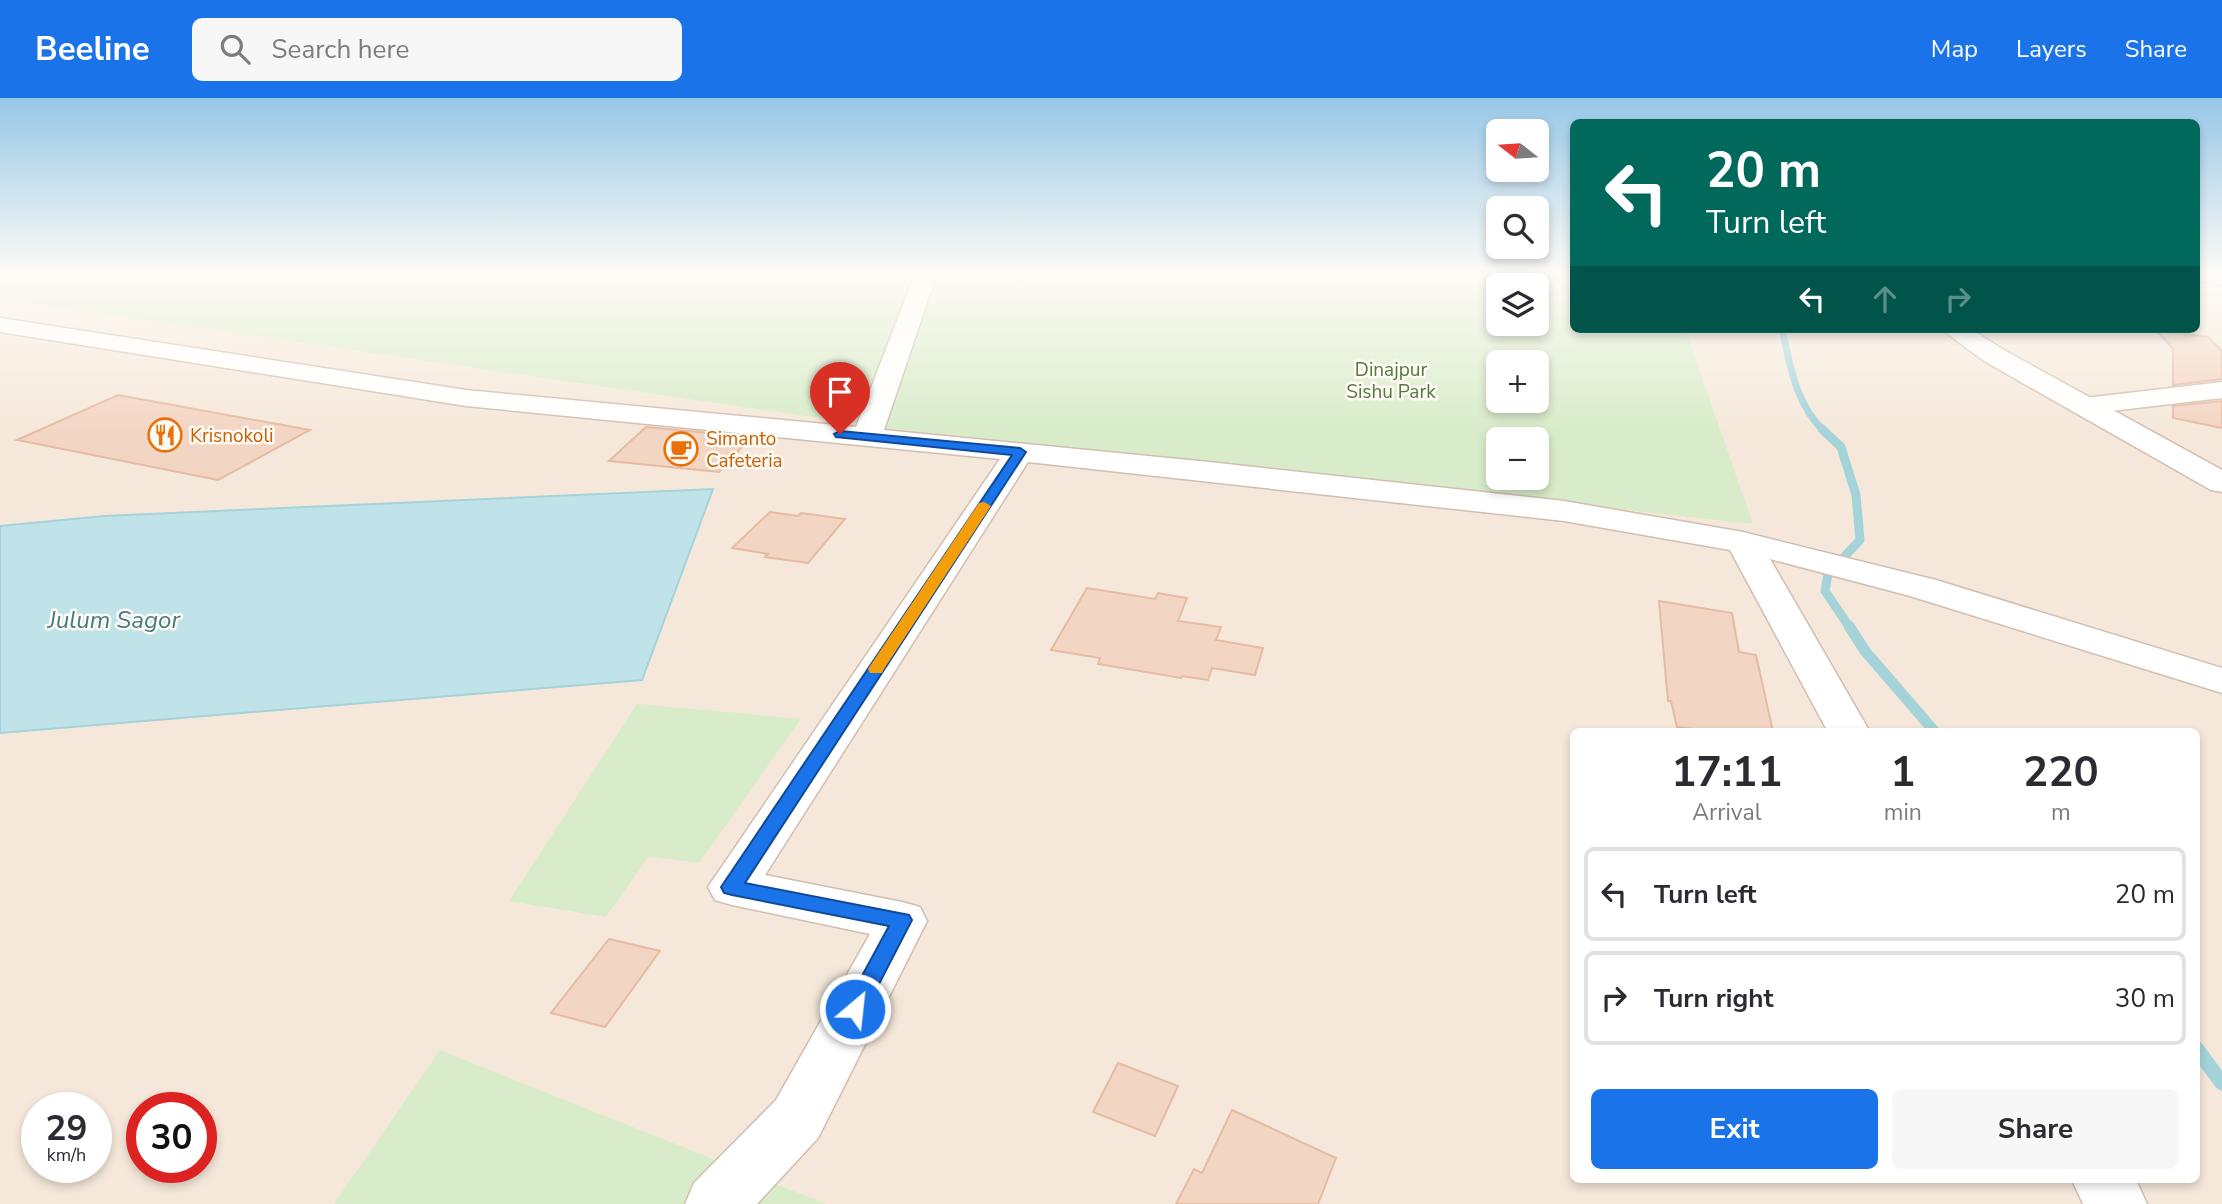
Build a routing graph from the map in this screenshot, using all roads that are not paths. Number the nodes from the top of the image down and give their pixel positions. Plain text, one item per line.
1 (17, 328) edge
2 (906, 328) edge
3 (1960, 333) edge
4 (2216, 393) edge
5 (2085, 407) junction
6 (867, 437) junction
7 (1020, 452) junction
8 (2222, 483) edge
9 (1759, 546) junction
10 (2222, 681) edge
11 (1847, 728) edge
12 (2104, 1183) edge
13 (716, 1204) edge
14 (2116, 1204) edge

1 - 6 street
2 - 6 street
3 - 5 street
4 - 5 street
5 - 8 street
6 - 7 street
7 - 9 street
7 - 13 street
9 - 10 street
9 - 11 street
12 - 14 street

